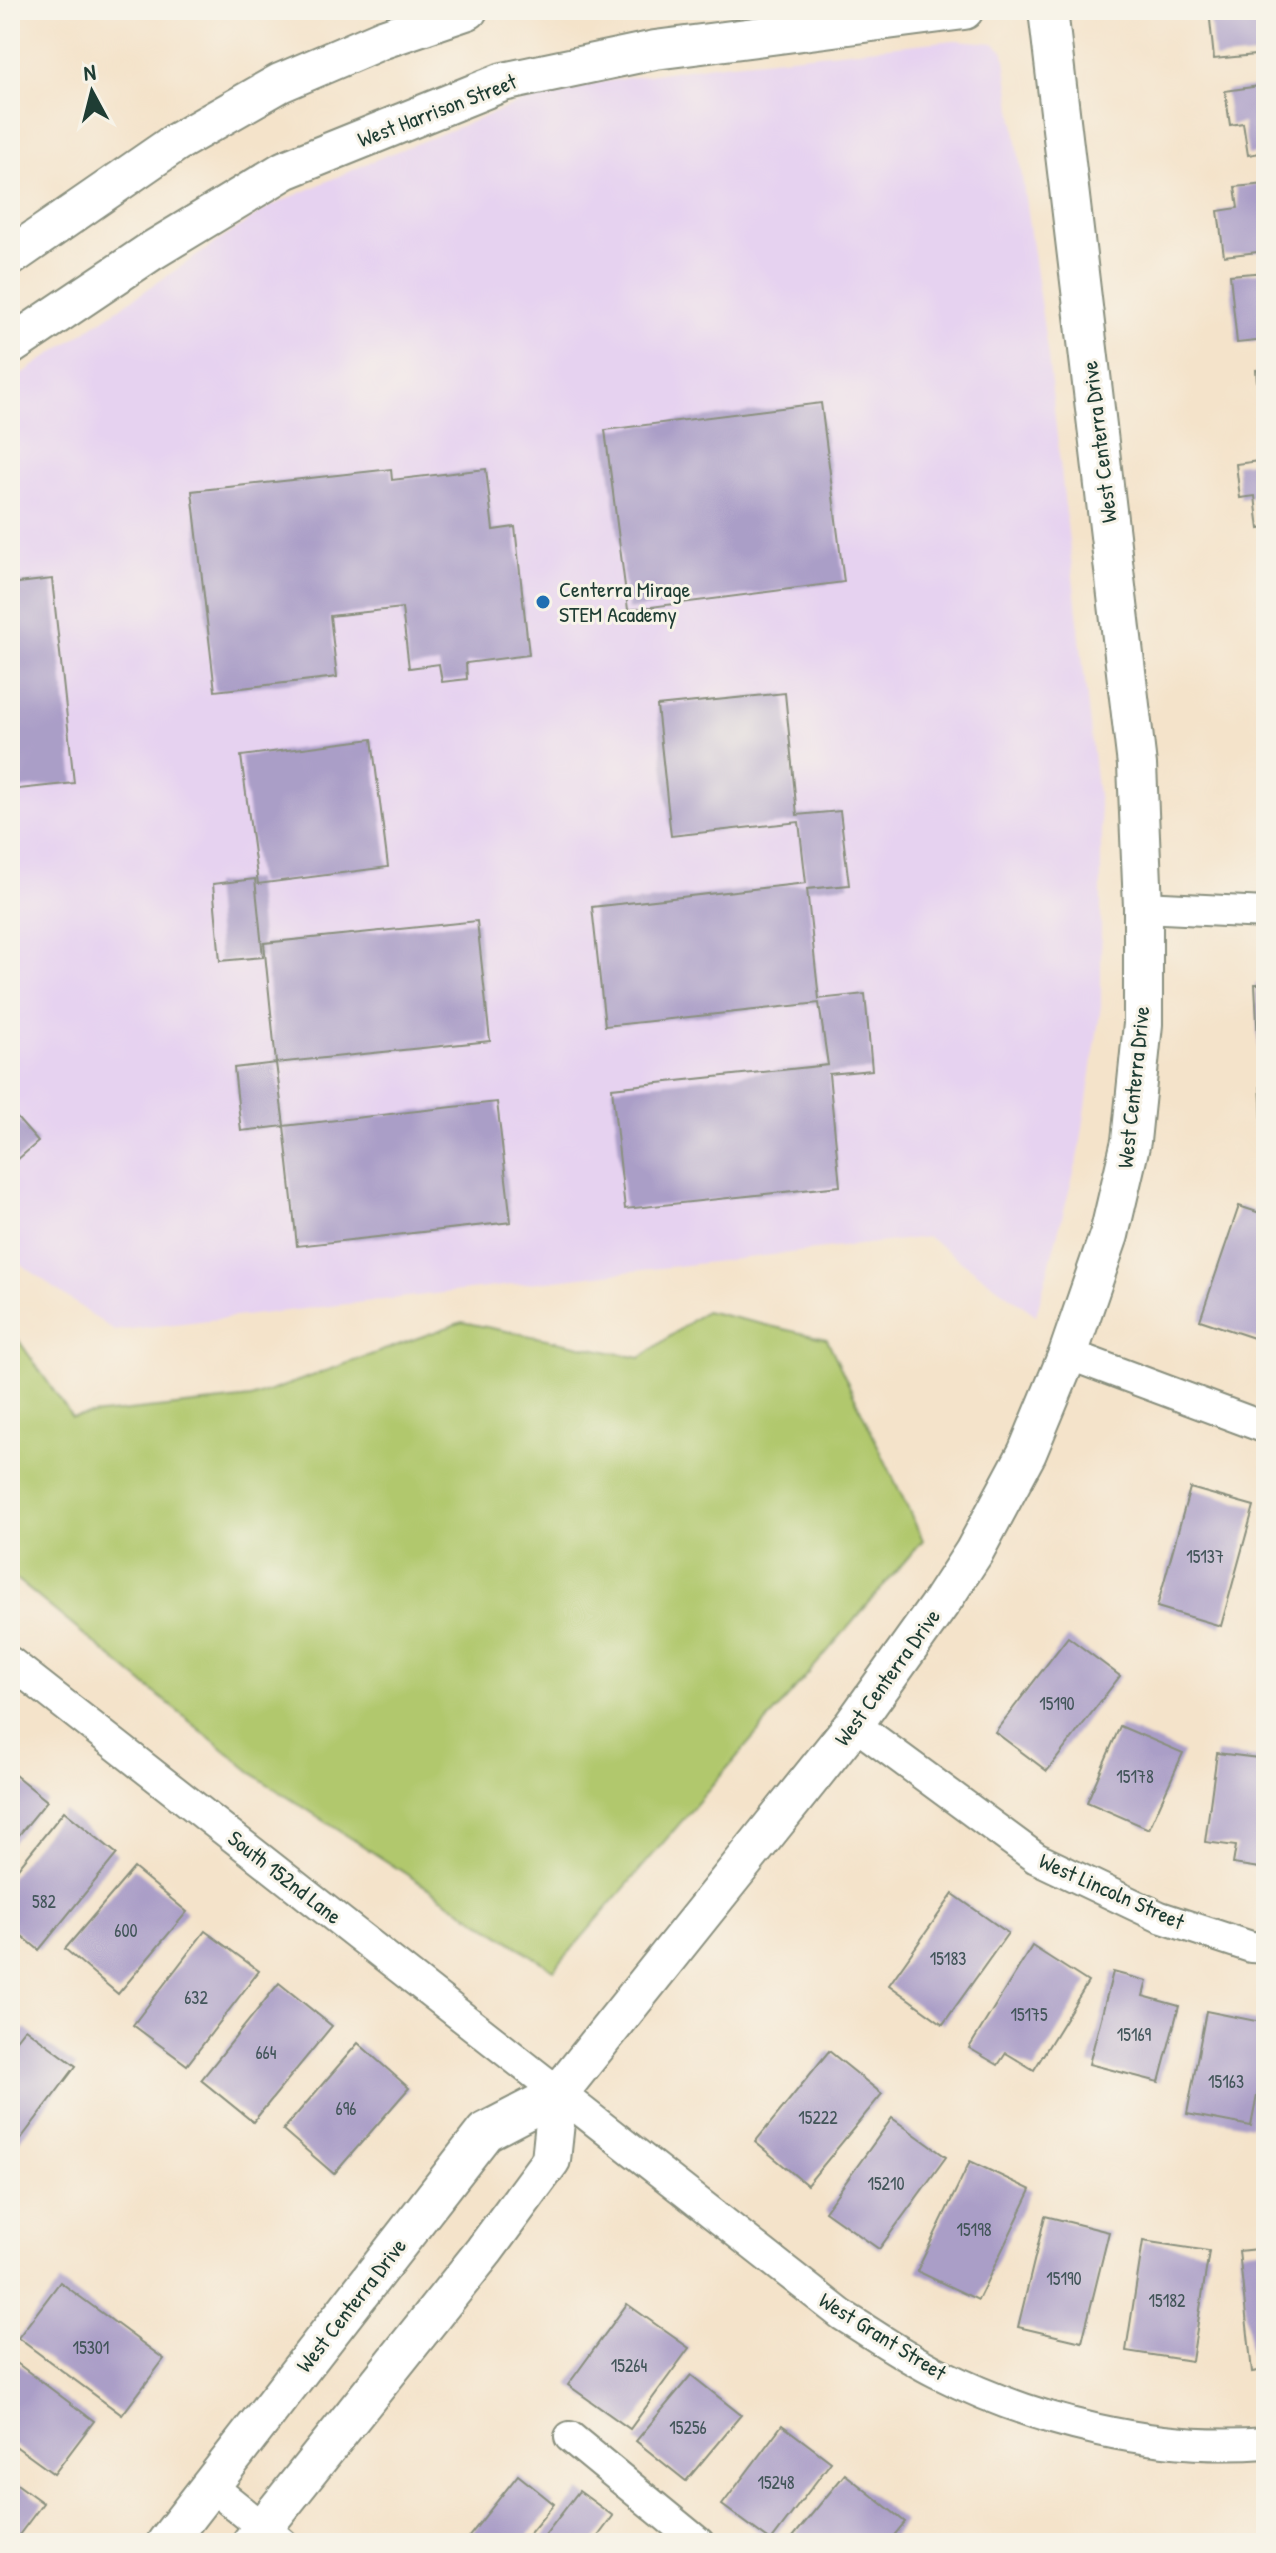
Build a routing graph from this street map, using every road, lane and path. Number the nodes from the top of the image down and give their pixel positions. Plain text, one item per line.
1 (468, 10) edge
2 (964, 10) edge
3 (1048, 10) edge
4 (10, 257) edge
5 (10, 346) edge
6 (1143, 907) junction
7 (1266, 913) edge
8 (1068, 1354) junction
9 (1266, 1428) edge
10 (10, 1662) edge
11 (854, 1724) junction
12 (1266, 1948) edge
13 (558, 2094) junction
14 (570, 2437) dead end
15 (1266, 2443) edge
16 (211, 2486) junction
17 (668, 2533) edge
18 (266, 2538) edge
19 (166, 2543) edge
20 (699, 2543) edge

1 - 4 street
2 - 5 street, West Harrison Street
3 - 6 street, West Centerra Drive
6 - 7 street
6 - 8 street, West Centerra Drive
8 - 9 street
8 - 11 street, West Centerra Drive
10 - 13 street, South 152nd Lane
11 - 12 street, West Lincoln Street
11 - 13 street, West Centerra Drive
13 - 15 street, West Grant Street
13 - 16 street, West Centerra Drive
13 - 18 street
14 - 17 street
16 - 18 street
16 - 19 street, West Centerra Drive
17 - 20 street

